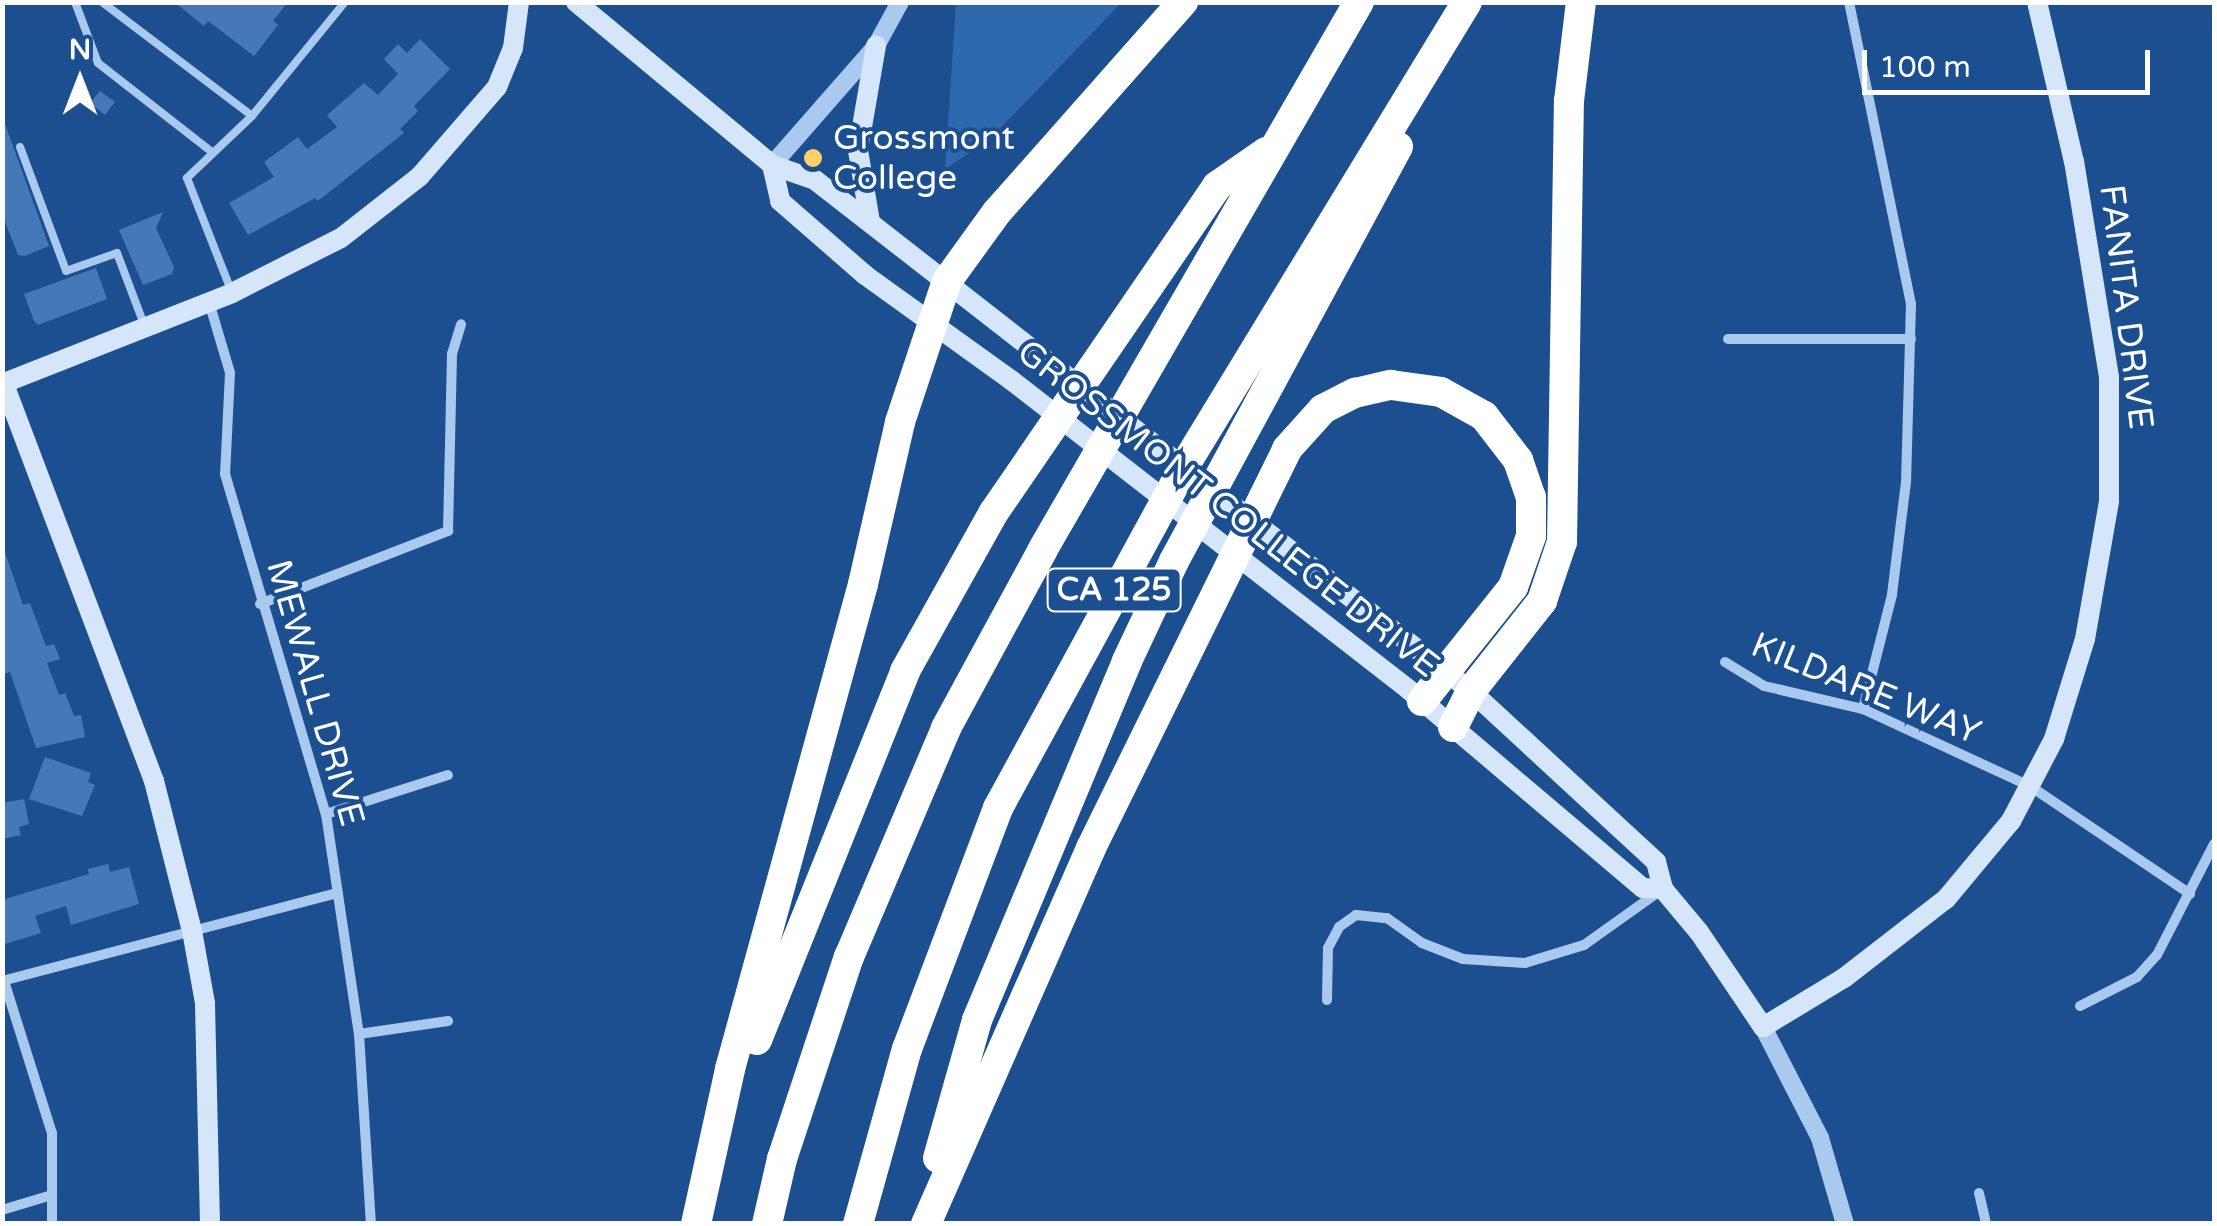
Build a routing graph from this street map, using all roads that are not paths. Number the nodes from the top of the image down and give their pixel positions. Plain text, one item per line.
1 (74, 2) edge
2 (102, 2) edge
3 (346, 2) edge
4 (520, 2) edge
5 (576, 2) edge
6 (900, 2) edge
7 (1183, 2) edge
8 (1359, 2) edge
9 (1581, 2) edge
10 (1848, 2) edge
11 (2037, 2) edge
12 (1465, 7) edge
13 (876, 46) junction
14 (252, 116) junction
15 (20, 147) dead end
16 (1273, 148) junction
17 (213, 153) junction
18 (772, 165) junction
19 (870, 222) junction
20 (947, 281) junction
21 (232, 293) junction
22 (209, 302) junction
23 (461, 324) dead end
24 (934, 326) junction
25 (145, 327) junction
26 (1728, 340) dead end
27 (1911, 340) junction
28 (3, 382) edge
29 (260, 604) junction
30 (1724, 662) dead end
31 (1447, 672) junction
32 (1472, 691) junction
33 (1422, 700) junction
34 (1864, 710) junction
35 (1453, 727) junction
36 (448, 775) dead end
37 (2030, 786) junction
38 (326, 814) junction
39 (2214, 844) edge
40 (1663, 889) junction
41 (338, 893) junction
42 (2190, 894) junction
43 (192, 931) junction
44 (3, 981) edge
45 (1327, 1000) dead end
46 (2080, 1006) dead end
47 (448, 1021) dead end
48 (1763, 1027) junction
49 (359, 1034) junction
50 (706, 1179) junction
51 (1979, 1194) dead end
52 (52, 1195) junction
53 (2, 1210) edge
54 (52, 1224) edge
55 (210, 1224) edge
56 (371, 1224) edge
57 (696, 1224) edge
58 (767, 1224) edge
59 (858, 1224) edge
60 (923, 1224) edge
61 (1846, 1224) edge
62 (1986, 1224) edge

1 - 17 lane
2 - 14 lane
3 - 14 lane
4 - 21 main road
5 - 18 main road, GROSSMONT COLLEGE DRIVE
6 - 13 street
7 - 20 highway
8 - 16 highway, CA 125
9 - 32 highway
10 - 27 street
11 - 37 main road, FANITA DRIVE
12 - 59 highway, CA 125
12 - 60 highway
13 - 18 street
13 - 19 main road
14 - 17 lane
15 - 25 lane
16 - 50 highway
16 - 58 highway, CA 125
17 - 21 lane
18 - 19 main road, GROSSMONT COLLEGE DRIVE
18 - 24 main road, GROSSMONT COLLEGE DRIVE
19 - 20 main road, GROSSMONT COLLEGE DRIVE
20 - 24 highway
20 - 31 main road, GROSSMONT COLLEGE DRIVE
21 - 22 main road
22 - 25 main road
22 - 29 street, MEWALL DRIVE
23 - 29 street
24 - 33 main road, GROSSMONT COLLEGE DRIVE
24 - 50 highway
25 - 28 main road
26 - 27 street
27 - 34 street
28 - 43 main road
29 - 38 street, MEWALL DRIVE
30 - 34 street, KILDARE WAY
31 - 32 main road, GROSSMONT COLLEGE DRIVE
31 - 33 highway
31 - 60 highway
32 - 35 highway
32 - 40 main road, GROSSMONT COLLEGE DRIVE
33 - 35 main road, GROSSMONT COLLEGE DRIVE
34 - 37 street, KILDARE WAY
35 - 40 main road, GROSSMONT COLLEGE DRIVE
36 - 38 street
37 - 42 street, KILDARE WAY
37 - 48 main road, FANITA DRIVE
38 - 41 street, MEWALL DRIVE
39 - 42 street
40 - 45 street
40 - 48 main road, GROSSMONT COLLEGE DRIVE
41 - 43 street
41 - 49 street, MEWALL DRIVE
42 - 46 street
43 - 44 street
43 - 55 main road
44 - 52 street
47 - 49 street
48 - 61 street, GROSSMONT COLLEGE DRIVE
49 - 56 street, MEWALL DRIVE
50 - 57 highway
51 - 62 street
52 - 53 street
52 - 54 street

